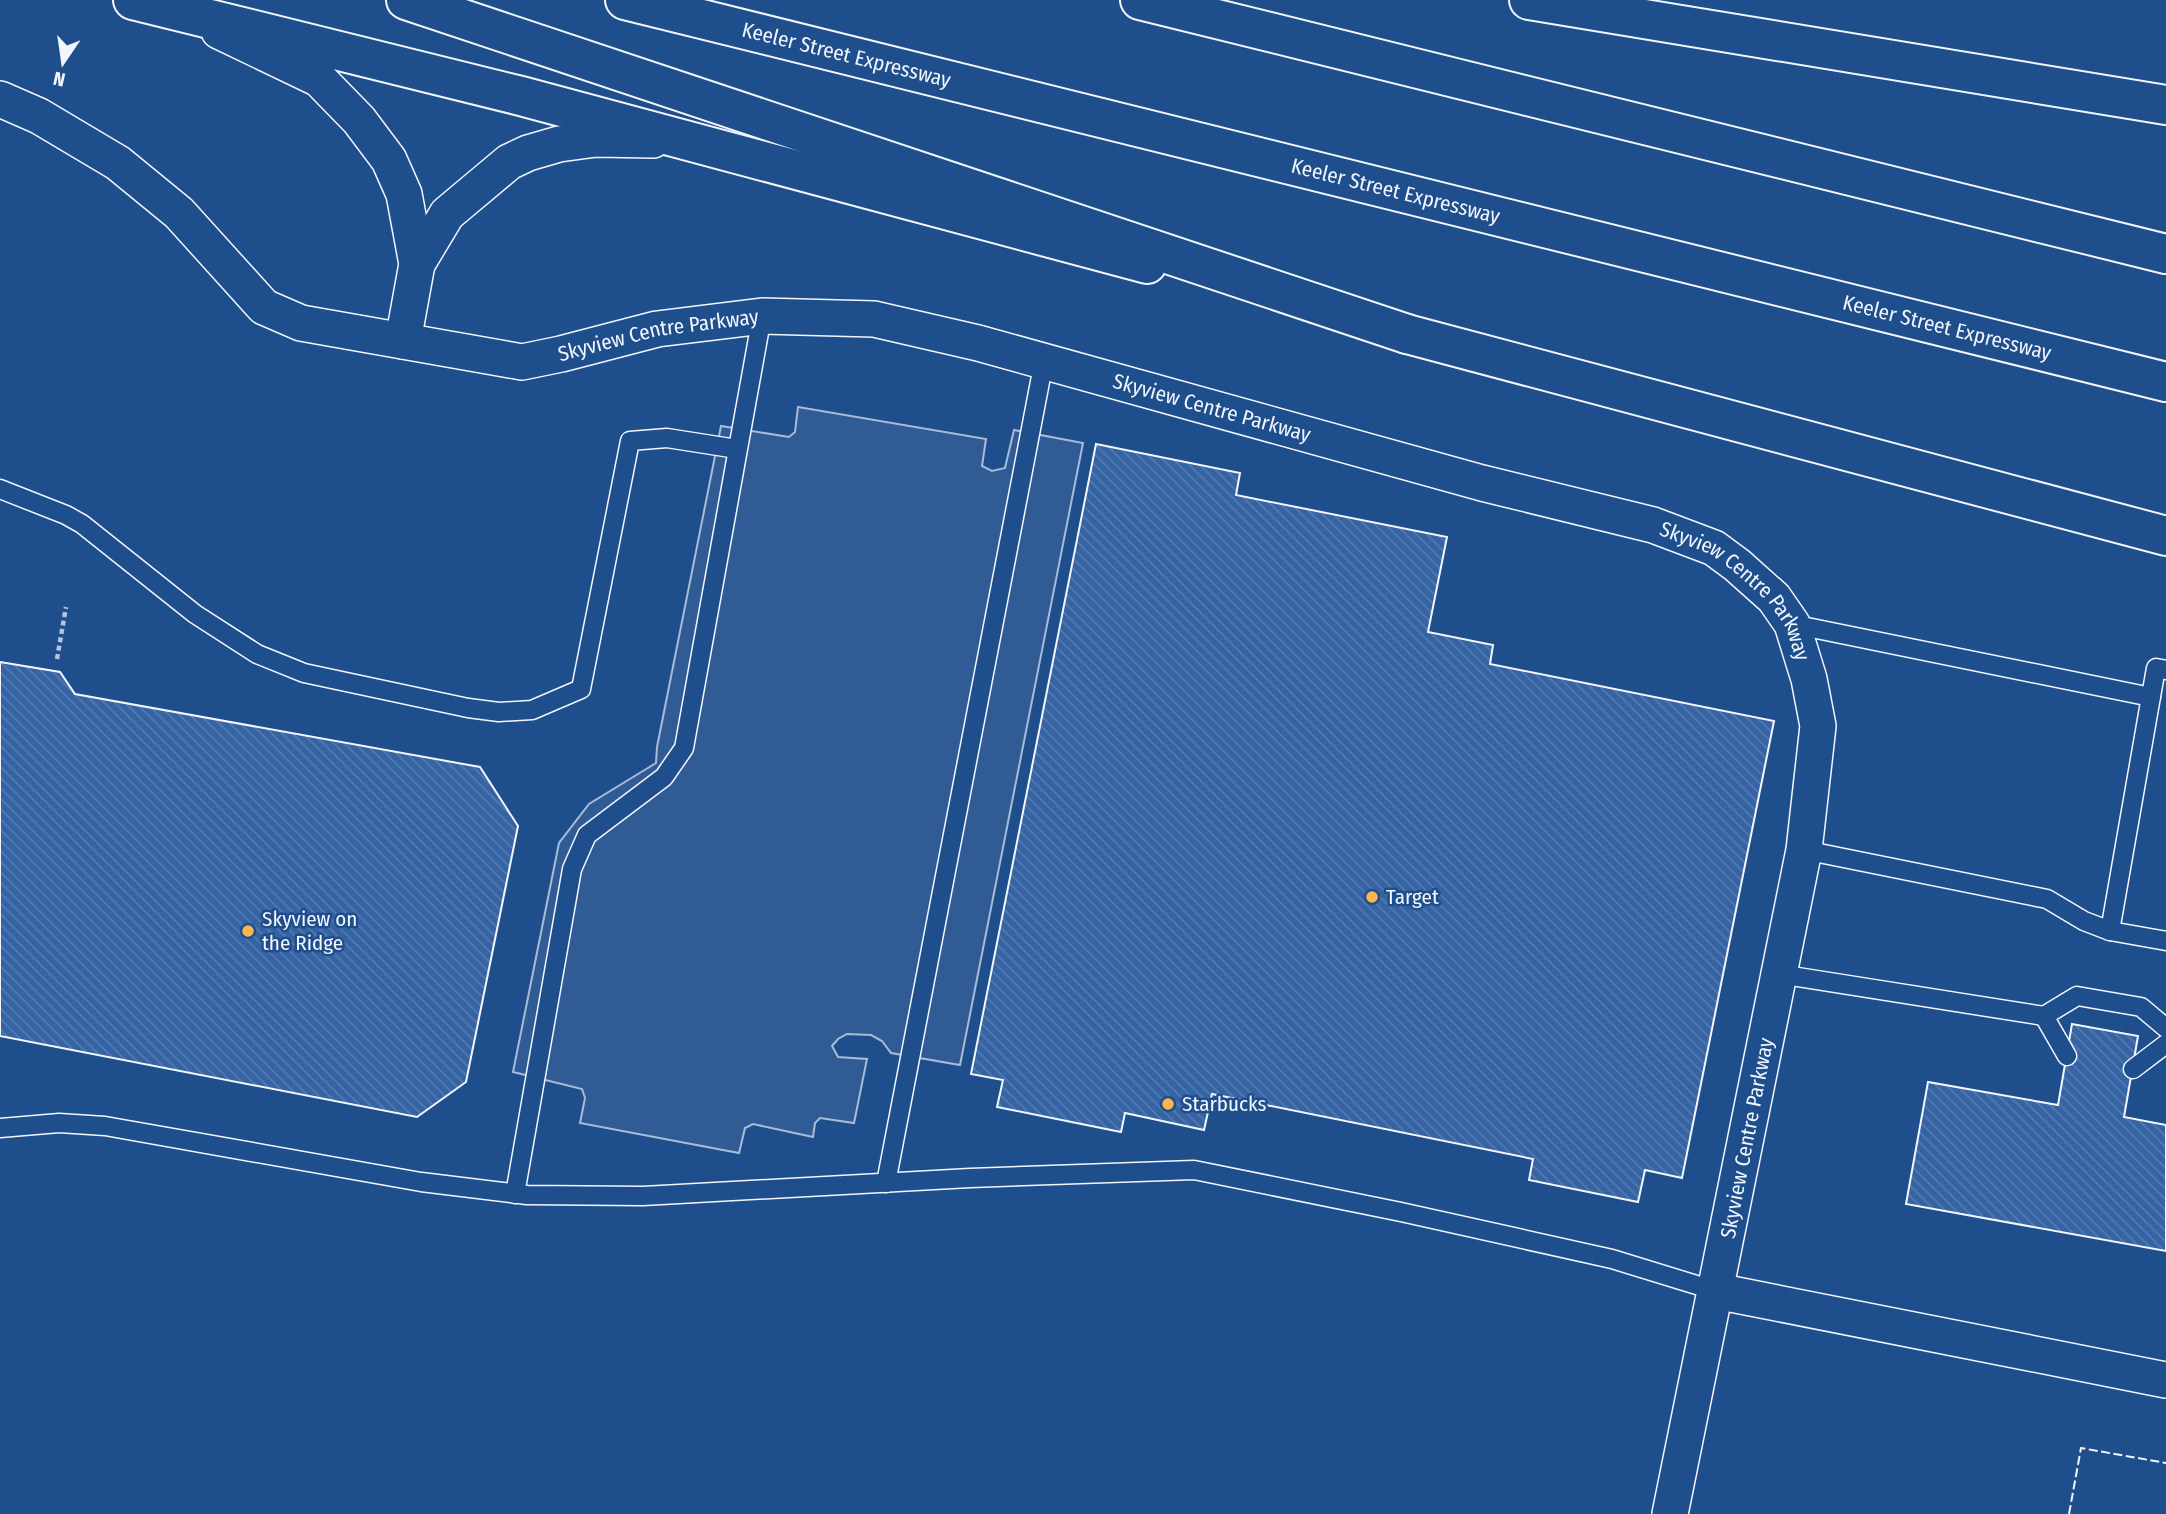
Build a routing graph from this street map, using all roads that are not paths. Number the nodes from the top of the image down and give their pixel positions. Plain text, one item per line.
1 (133, 0) edge
2 (406, 0) edge
3 (625, 0) edge
4 (1140, 0) edge
5 (1529, 0) edge
6 (178, 11) junction
7 (0, 99) edge
8 (2166, 104) edge
9 (687, 141) junction
10 (2166, 254) edge
11 (417, 264) junction
12 (762, 316) junction
13 (1407, 334) junction
14 (403, 341) junction
15 (1044, 361) junction
16 (2166, 382) edge
17 (737, 449) junction
18 (0, 489) edge
19 (2166, 536) edge
20 (1792, 624) junction
21 (2166, 670) edge
22 (2151, 697) junction
23 (1804, 850) junction
24 (2110, 931) junction
25 (2166, 941) edge
26 (1779, 974) junction
27 (2044, 1016) junction
28 (2166, 1028) edge
29 (2166, 1044) edge
30 (2067, 1056) dead end
31 (2133, 1069) dead end
32 (0, 1128) edge
33 (886, 1183) junction
34 (515, 1194) junction
35 (1716, 1291) junction
36 (2166, 1380) edge
37 (1670, 1514) edge

1 - 6 main road
2 - 13 main road
3 - 16 main road, Keeler Street Expressway
4 - 10 main road
5 - 8 main road
6 - 9 main road
6 - 11 street
7 - 14 street, Skyview Centre Parkway
9 - 11 street
9 - 13 main road
11 - 14 street
12 - 14 street, Skyview Centre Parkway
12 - 15 street, Skyview Centre Parkway
12 - 17 lane
13 - 19 main road
15 - 20 street, Skyview Centre Parkway
15 - 33 lane
17 - 18 lane
17 - 34 lane
20 - 22 lane
20 - 23 street, Skyview Centre Parkway
21 - 22 lane
22 - 24 lane
23 - 24 lane
23 - 26 street, Skyview Centre Parkway
24 - 25 lane
26 - 27 lane
26 - 35 street, Skyview Centre Parkway
27 - 28 lane
27 - 30 lane
29 - 31 lane
32 - 34 lane
33 - 34 lane
33 - 35 lane
35 - 36 street
35 - 37 street, Skyview Centre Parkway

